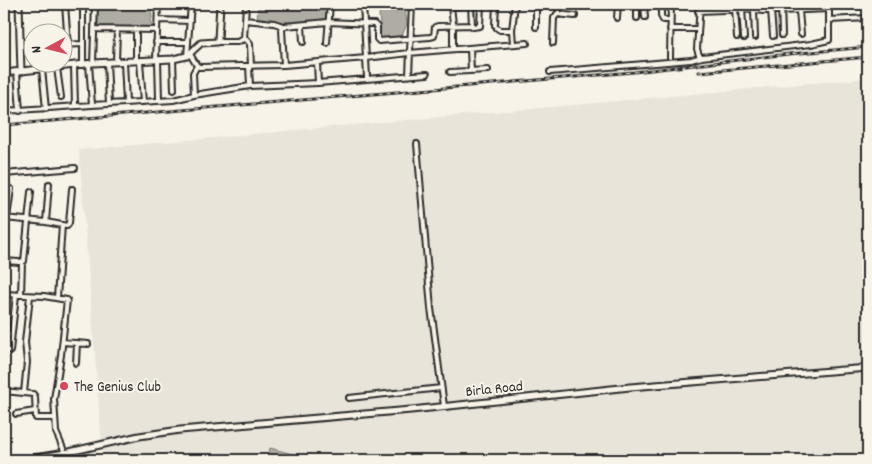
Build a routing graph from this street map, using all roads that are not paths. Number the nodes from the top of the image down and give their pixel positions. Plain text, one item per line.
1 (19, 4) edge
2 (65, 4) edge
3 (83, 4) edge
4 (95, 4) edge
5 (158, 4) edge
6 (191, 4) edge
7 (220, 4) edge
8 (246, 4) edge
9 (330, 4) edge
10 (363, 4) edge
11 (413, 4) edge
12 (481, 4) edge
13 (496, 4) edge
14 (515, 4) edge
15 (536, 4) edge
16 (559, 4) edge
17 (618, 4) edge
18 (637, 4) edge
19 (644, 4) edge
20 (661, 4) edge
21 (672, 4) edge
22 (700, 4) edge
23 (727, 4) edge
24 (781, 4) edge
25 (803, 4) edge
26 (452, 5) edge
27 (474, 5) edge
28 (829, 6) edge
29 (858, 6) dead end
30 (868, 6) edge
31 (752, 8) edge
32 (742, 9) junction
33 (727, 10) junction
34 (735, 10) junction
35 (771, 10) junction
36 (801, 10) junction
37 (698, 11) junction
38 (780, 11) junction
39 (557, 14) junction
40 (575, 16) dead end
41 (645, 17) dead end
42 (617, 18) dead end
43 (637, 18) dead end
44 (868, 18) edge
45 (158, 20) junction
46 (245, 20) junction
47 (670, 20) junction
48 (829, 20) junction
49 (190, 21) junction
50 (65, 22) edge
51 (328, 22) junction
52 (364, 24) junction
53 (302, 25) junction
54 (472, 25) junction
55 (283, 26) junction
56 (453, 26) junction
57 (536, 27) dead end
58 (697, 28) junction
59 (94, 29) junction
60 (136, 29) junction
61 (670, 29) junction
62 (116, 30) junction
63 (157, 30) junction
64 (512, 30) junction
65 (801, 34) dead end
66 (782, 35) dead end
67 (773, 36) dead end
68 (244, 37) junction
69 (737, 37) dead end
70 (755, 37) dead end
71 (744, 38) dead end
72 (410, 39) junction
73 (156, 42) junction
74 (188, 42) junction
75 (217, 42) junction
76 (303, 42) dead end
77 (553, 42) dead end
78 (527, 43) dead end
79 (82, 44) junction
80 (327, 44) dead end
81 (513, 44) junction
82 (72, 45) edge
83 (453, 48) junction
84 (470, 48) junction
85 (409, 53) junction
86 (188, 55) junction
87 (670, 57) dead end
88 (702, 57) junction
89 (366, 58) junction
90 (173, 59) junction
91 (157, 60) junction
92 (138, 61) junction
93 (107, 62) junction
94 (116, 62) junction
95 (124, 62) junction
96 (317, 63) junction
97 (88, 64) junction
98 (284, 64) junction
99 (74, 66) joint
100 (197, 66) junction
101 (250, 66) junction
102 (488, 70) dead end
103 (471, 71) junction
104 (19, 72) junction
105 (22, 72) edge
106 (43, 72) edge
107 (58, 72) edge
108 (450, 72) dead end
109 (550, 72) dead end
110 (4, 73) edge
111 (427, 74) dead end
112 (409, 75) junction
113 (367, 78) junction
114 (318, 83) junction
115 (250, 86) junction
116 (174, 90) dead end
117 (194, 95) junction
118 (61, 97) dead end
119 (159, 100) junction
120 (143, 102) junction
121 (126, 103) junction
122 (109, 104) junction
123 (92, 105) junction
124 (75, 106) junction
125 (46, 109) junction
126 (4, 111) edge
127 (20, 111) junction
128 (417, 144) dead end
129 (76, 168) dead end
130 (4, 174) edge
131 (49, 184) dead end
132 (4, 187) edge
133 (72, 189) dead end
134 (30, 192) dead end
135 (6, 218) edge
136 (28, 220) junction
137 (46, 222) junction
138 (62, 225) junction
139 (4, 230) edge
140 (4, 240) edge
141 (4, 261) edge
142 (22, 262) junction
143 (4, 294) edge
144 (16, 295) junction
145 (21, 296) junction
146 (30, 296) junction
147 (57, 298) junction
148 (4, 333) edge
149 (11, 335) junction
150 (63, 342) junction
151 (77, 343) junction
152 (88, 344) dead end
153 (10, 351) dead end
154 (76, 363) dead end
155 (868, 368) edge
156 (441, 388) junction
157 (4, 391) edge
158 (24, 393) junction
159 (350, 398) dead end
160 (444, 406) junction
161 (35, 411) junction
162 (16, 414) dead end
163 (54, 418) junction
164 (65, 453) junction
165 (22, 460) edge

1 - 104 street
2 - 50 street
3 - 79 street
4 - 59 street
5 - 45 street
6 - 49 street
7 - 75 street
8 - 46 street
9 - 51 street
10 - 52 street
11 - 26 street
11 - 72 street
12 - 54 street
13 - 64 street
14 - 64 street
15 - 57 street
16 - 39 street
17 - 42 street
18 - 43 street
19 - 41 street
20 - 47 street
21 - 47 street
22 - 37 street
23 - 33 street
24 - 38 street
25 - 36 street
26 - 27 street
26 - 56 street
27 - 54 street
28 - 36 street
28 - 48 street
29 - 30 street
31 - 32 street
31 - 35 street
31 - 70 street
32 - 34 street
32 - 71 street
33 - 34 street
33 - 37 street
34 - 69 street
35 - 38 street
35 - 67 street
36 - 38 street
36 - 65 street
37 - 58 street
38 - 66 street
39 - 40 street
39 - 77 street
44 - 48 street
45 - 49 street
45 - 63 street
46 - 55 street
46 - 68 street
47 - 61 street
48 - 88 street
49 - 74 street
51 - 52 street
51 - 53 street
51 - 80 street
52 - 72 street
52 - 89 street
53 - 55 street
53 - 76 street
54 - 56 street
55 - 98 street
56 - 72 street
56 - 83 street
58 - 61 street
58 - 88 street
59 - 62 street
59 - 97 street
60 - 62 street
60 - 63 street
60 - 92 street
61 - 87 street
62 - 94 street
63 - 73 street
64 - 81 street
68 - 75 street
68 - 101 street
72 - 85 street
73 - 74 street
73 - 91 street
74 - 86 street
75 - 86 street
78 - 81 street
79 - 82 street
79 - 97 street
81 - 84 street
83 - 84 street
83 - 85 street
84 - 103 street
85 - 89 street
85 - 112 street
86 - 90 street
86 - 100 street
88 - 109 street
89 - 96 street
89 - 113 street
90 - 91 street
90 - 116 street
91 - 92 street
91 - 119 street
92 - 95 street
92 - 120 street
93 - 94 street
93 - 97 street
93 - 122 street
94 - 95 street
95 - 121 street
96 - 98 street
96 - 114 street
97 - 99 street
97 - 123 street
98 - 101 street
99 - 124 street
100 - 101 street
100 - 117 street
101 - 115 street
102 - 103 street
103 - 108 street
104 - 105 street
104 - 110 street
104 - 127 street
106 - 125 street
107 - 118 street
111 - 112 street
112 - 113 street
113 - 114 street
114 - 115 street
115 - 117 street
117 - 119 street
119 - 120 street
120 - 121 street
121 - 122 street
122 - 123 street
123 - 124 street
124 - 125 street
125 - 127 street
126 - 127 street
128 - 156 street
129 - 130 street
131 - 137 street
132 - 135 street
133 - 138 street
134 - 136 street
135 - 136 street
135 - 139 street
136 - 137 street
136 - 142 street
137 - 138 street
138 - 147 street
140 - 141 street
141 - 142 street
142 - 145 street
143 - 144 street
144 - 145 street
144 - 149 street
145 - 146 street
146 - 147 street
146 - 158 street
147 - 150 street
148 - 149 street
149 - 153 street
150 - 151 street
150 - 163 street
151 - 152 street
151 - 154 street
155 - 160 street, Birla Road
156 - 159 street
156 - 160 street
157 - 158 street
158 - 161 street
160 - 164 street, Birla Road
161 - 162 street
161 - 163 street
163 - 164 street
164 - 165 street, Birla Road

